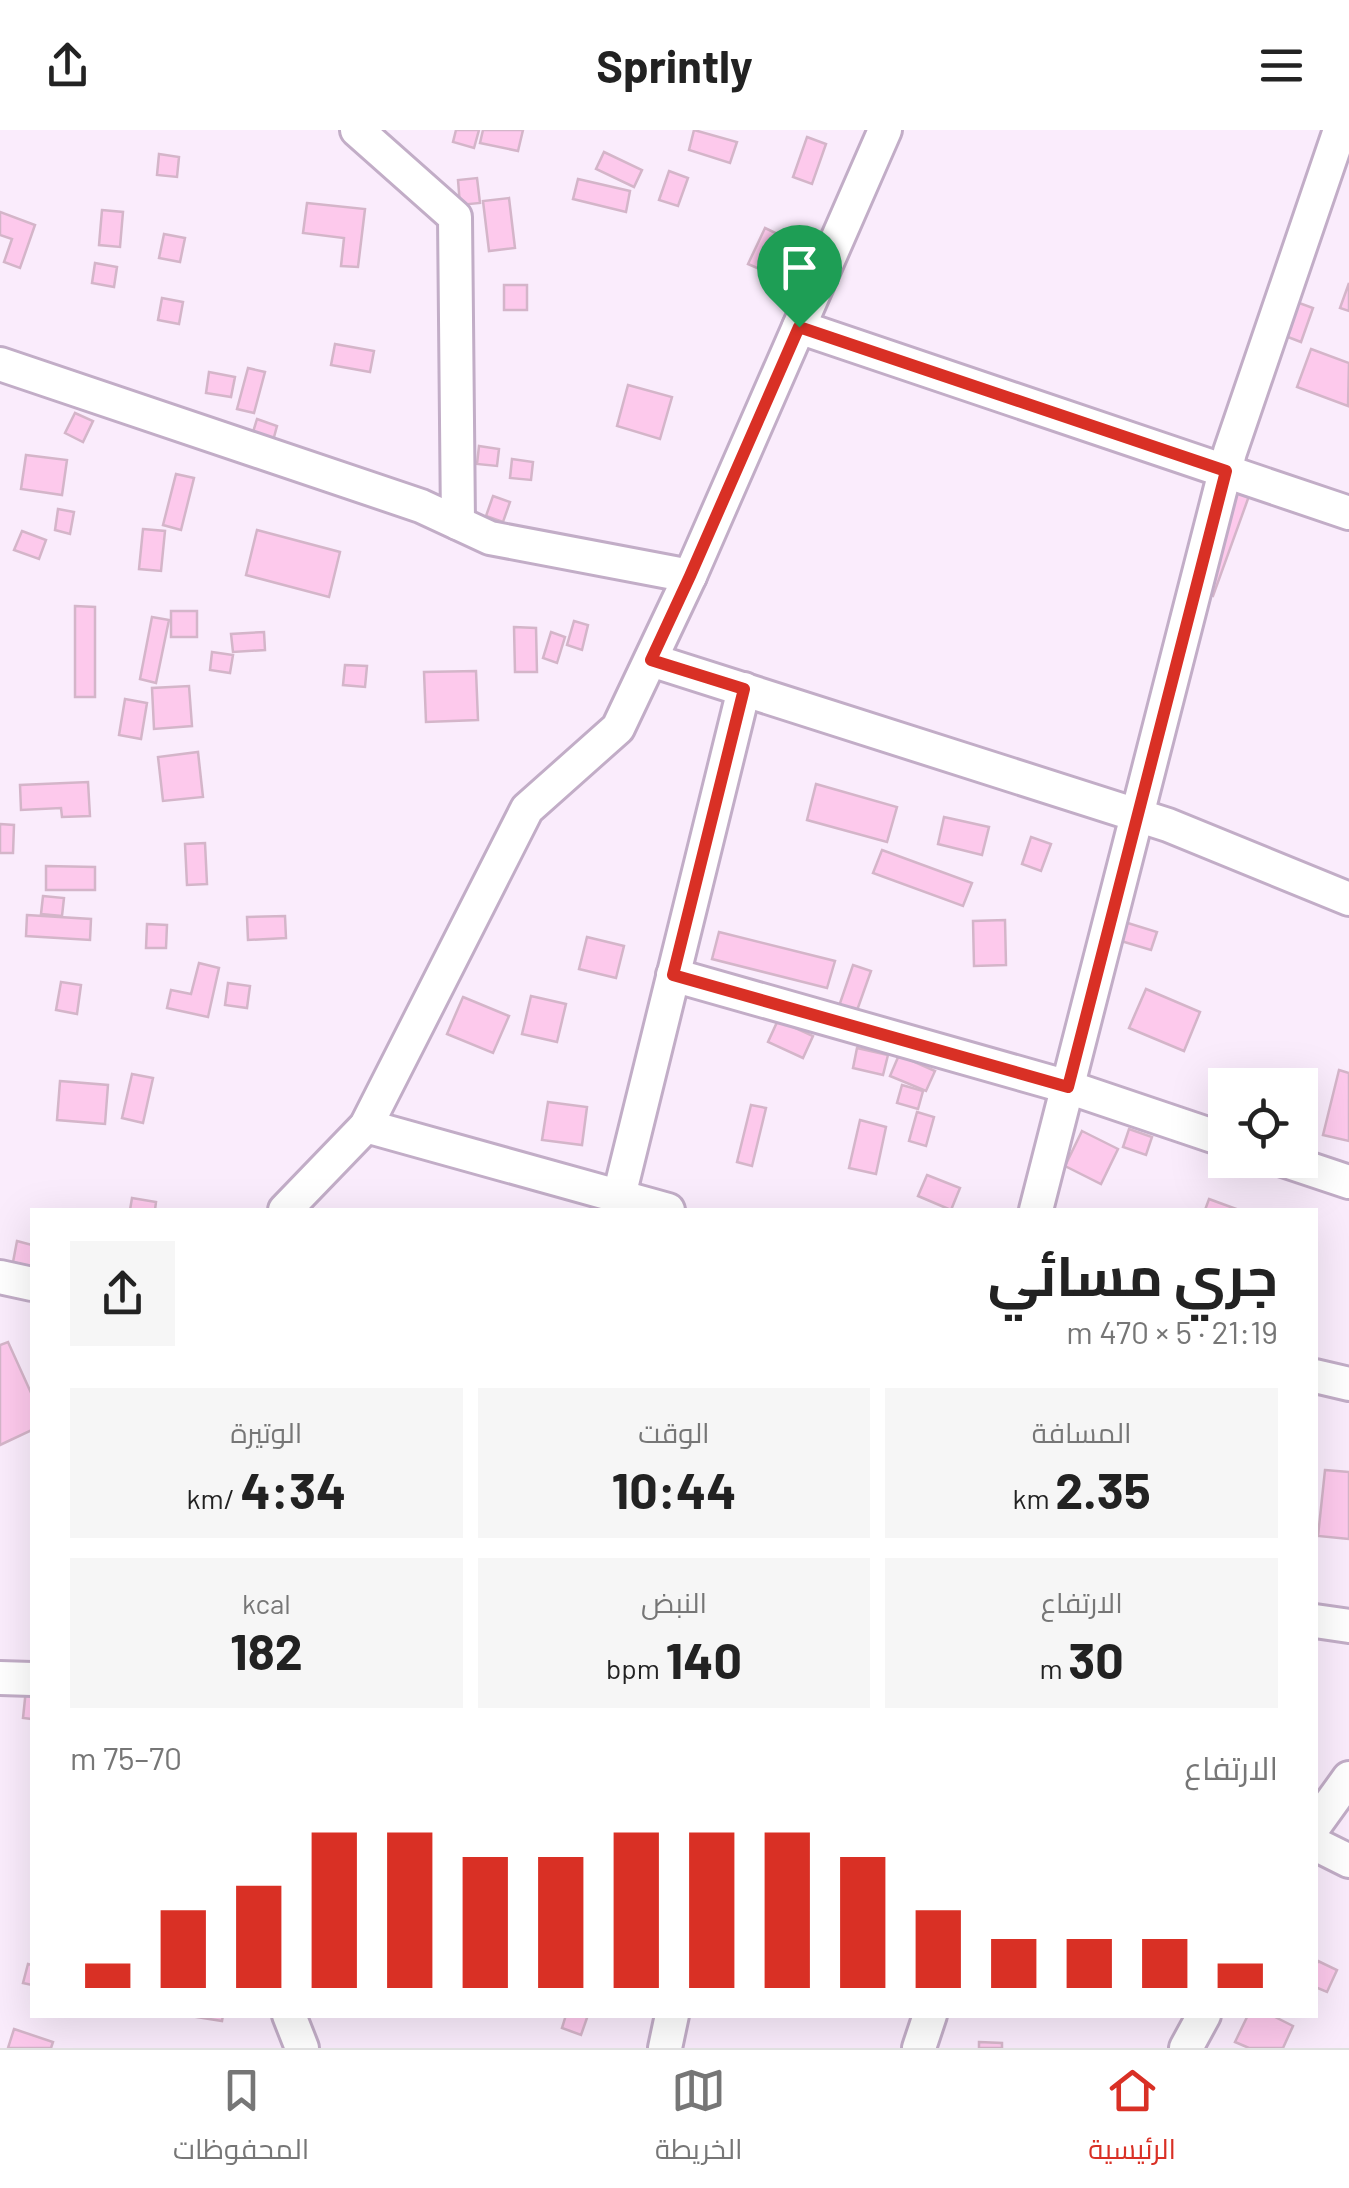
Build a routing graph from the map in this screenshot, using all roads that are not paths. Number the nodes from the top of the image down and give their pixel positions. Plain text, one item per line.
1 (357, 130) edge
2 (1340, 130) edge
3 (875, 133) edge
4 (799, 327) junction
5 (0, 364) edge
6 (1226, 471) junction
7 (1349, 513) edge
8 (458, 523) junction
9 (690, 576) junction
10 (651, 660) junction
11 (744, 689) junction
12 (1139, 816) junction
13 (1349, 899) edge
14 (673, 975) junction
15 (1068, 1087) junction
16 (366, 1126) junction
17 (1208, 1134) edge
18 (1318, 1172) edge
19 (1349, 1182) edge
20 (618, 1196) junction
21 (287, 1208) edge
22 (661, 1208) edge
23 (1037, 1208) edge
24 (0, 1277) edge
25 (30, 1284) edge
26 (1318, 1621) edge
27 (1349, 1626) edge
28 (0, 1678) edge
29 (30, 1679) edge
30 (1349, 1778) edge
31 (1318, 1822) edge
32 (1318, 1846) edge
33 (1349, 1861) edge
34 (290, 2018) edge
35 (671, 2018) edge
36 (929, 2018) edge
37 (1202, 2018) edge
38 (302, 2048) edge
39 (665, 2048) edge
40 (919, 2048) edge
41 (1186, 2048) edge

1 - 8 street
2 - 6 street
3 - 4 street
4 - 6 street
4 - 9 street
5 - 8 street
6 - 7 street
6 - 12 street
8 - 9 street
9 - 10 street
10 - 11 street
10 - 16 street
11 - 12 street
11 - 14 street
12 - 13 street
12 - 15 street
14 - 15 street
14 - 20 street
15 - 17 street
15 - 23 street
16 - 20 street
16 - 21 street
18 - 19 street
20 - 22 street
24 - 25 street
26 - 27 street
28 - 29 street
30 - 31 street
32 - 33 street
34 - 38 street
35 - 39 street
36 - 40 street
37 - 41 street

